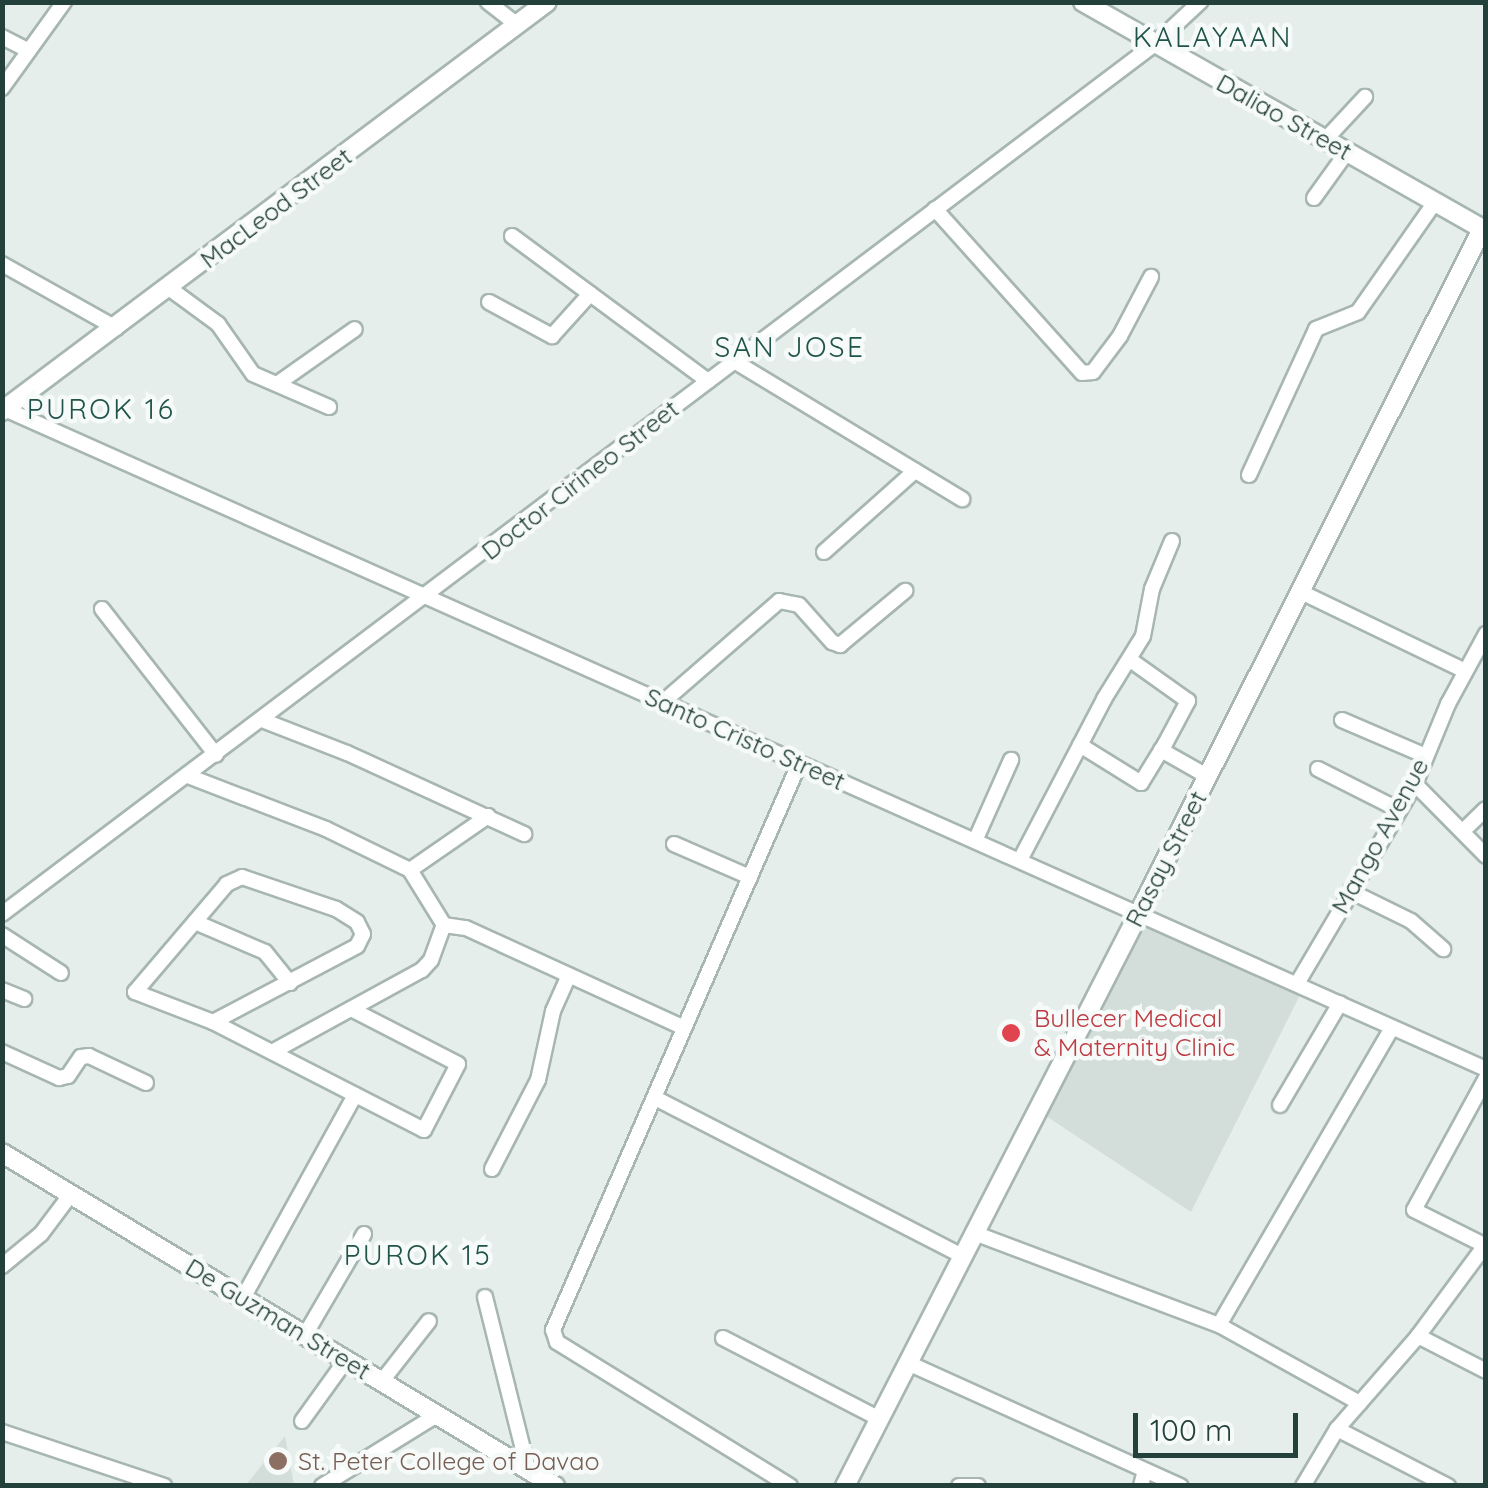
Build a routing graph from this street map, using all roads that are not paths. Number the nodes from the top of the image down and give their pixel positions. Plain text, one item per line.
1 (64, 2) edge
2 (488, 2) edge
3 (546, 2) edge
4 (1084, 2) edge
5 (1200, 2) edge
6 (516, 24) junction
7 (2, 37) edge
8 (1155, 44) junction
9 (29, 51) junction
10 (2, 88) edge
11 (1365, 98) dead end
12 (1325, 140) junction
13 (1347, 152) junction
14 (1314, 198) dead end
15 (1435, 202) junction
16 (935, 209) junction
17 (1484, 230) edge
18 (512, 236) dead end
19 (2, 264) edge
20 (1151, 278) dead end
21 (169, 288) junction
22 (590, 294) junction
23 (489, 302) dead end
24 (116, 328) junction
25 (354, 329) dead end
26 (734, 361) junction
27 (708, 381) junction
28 (276, 384) junction
29 (328, 407) dead end
30 (4, 410) edge
31 (915, 471) junction
32 (1250, 476) dead end
33 (962, 499) dead end
34 (1172, 541) dead end
35 (824, 552) dead end
36 (905, 590) dead end
37 (1300, 592) junction
38 (428, 597) junction
39 (102, 609) dead end
40 (1486, 634) edge
41 (1128, 659) junction
42 (1465, 670) junction
43 (664, 702) junction
44 (262, 720) junction
45 (1342, 720) dead end
46 (1080, 744) junction
47 (1162, 750) junction
48 (216, 755) junction
49 (1426, 756) junction
50 (1011, 760) dead end
51 (799, 764) junction
52 (1318, 769) dead end
53 (188, 776) junction
54 (1207, 776) junction
55 (1414, 784) junction
56 (1486, 809) edge
57 (1399, 810) junction
58 (488, 816) junction
59 (1464, 830) junction
60 (524, 834) dead end
61 (975, 841) junction
62 (674, 844) dead end
63 (1486, 856) edge
64 (1020, 860) junction
65 (410, 870) junction
66 (750, 877) junction
67 (1350, 891) junction
68 (2, 914) edge
69 (1138, 915) junction
70 (195, 922) junction
71 (444, 925) junction
72 (2, 935) edge
73 (1443, 949) dead end
74 (61, 972) dead end
75 (569, 976) junction
76 (1298, 982) junction
77 (290, 983) junction
78 (2, 990) edge
79 (24, 999) dead end
80 (1340, 1003) junction
81 (351, 1009) junction
82 (213, 1022) junction
83 (684, 1028) junction
84 (1392, 1028) junction
85 (2, 1052) edge
86 (272, 1052) junction
87 (1486, 1069) edge
88 (1486, 1078) edge
89 (146, 1083) dead end
90 (355, 1095) junction
91 (655, 1098) junction
92 (1280, 1105) dead end
93 (2, 1152) edge
94 (492, 1169) dead end
95 (71, 1194) junction
96 (974, 1233) junction
97 (364, 1234) dead end
98 (1485, 1246) edge
99 (962, 1256) junction
100 (2, 1266) edge
101 (485, 1297) dead end
102 (244, 1298) junction
103 (429, 1320) dead end
104 (1219, 1325) junction
105 (305, 1335) junction
106 (1418, 1336) junction
107 (723, 1338) dead end
108 (346, 1360) junction
109 (908, 1363) junction
110 (1486, 1371) edge
111 (382, 1381) junction
112 (1360, 1403) junction
113 (437, 1415) junction
114 (880, 1419) junction
115 (302, 1422) dead end
116 (1337, 1429) junction
117 (2, 1432) edge
118 (528, 1470) junction
119 (1143, 1478) edge
120 (164, 1486) edge
121 (322, 1486) edge
122 (554, 1486) edge
123 (790, 1486) edge
124 (845, 1486) edge
125 (959, 1486) edge
126 (978, 1486) edge
127 (1181, 1486) edge
128 (1303, 1486) edge
129 (1448, 1486) edge

1 - 9 street
2 - 6 street
3 - 6 street, MacLeod Street
4 - 8 street, Daliao Street
5 - 8 street, Doctor Cirineo Street
6 - 21 street, MacLeod Street
7 - 9 street
8 - 12 street, Daliao Street
8 - 16 street, Doctor Cirineo Street
9 - 10 street
11 - 12 street
12 - 13 street, Daliao Street
13 - 14 street
13 - 15 street, Daliao Street
15 - 17 street, Daliao Street
15 - 32 street
16 - 20 street
16 - 26 street, Doctor Cirineo Street
17 - 37 street, Rasay Street
18 - 22 street
19 - 24 street
21 - 24 street, MacLeod Street
21 - 28 street
22 - 23 street
22 - 27 street
24 - 30 street, MacLeod Street
25 - 28 street
26 - 27 street, Doctor Cirineo Street
26 - 31 street
27 - 38 street, Doctor Cirineo Street
28 - 29 street
30 - 38 street, Santo Cristo Street
31 - 33 street
31 - 35 street
34 - 41 street
36 - 43 street
37 - 42 street
37 - 54 street, Rasay Street
38 - 43 street, Santo Cristo Street
38 - 44 street, Doctor Cirineo Street
39 - 48 street
40 - 42 street, Mango Avenue
41 - 46 street
41 - 47 street
42 - 49 street, Mango Avenue
43 - 51 street, Santo Cristo Street
44 - 48 street, Doctor Cirineo Street
44 - 58 street
45 - 49 street
46 - 47 street
46 - 64 street
47 - 54 street
48 - 53 street, Doctor Cirineo Street
49 - 55 street, Mango Avenue
50 - 61 street
51 - 61 street, Santo Cristo Street
51 - 66 street
52 - 57 street
53 - 65 street
53 - 68 street, Doctor Cirineo Street
54 - 69 street, Rasay Street
55 - 57 street, Mango Avenue
55 - 59 street
56 - 59 street
57 - 67 street, Mango Avenue
58 - 60 street
58 - 65 street
59 - 63 street
61 - 64 street, Santo Cristo Street
62 - 66 street
64 - 69 street, Santo Cristo Street
65 - 71 street
66 - 83 street
67 - 73 street
67 - 76 street, Mango Avenue
69 - 76 street, Santo Cristo Street
69 - 96 street, Rasay Street
70 - 77 street
70 - 77 street
70 - 82 street
71 - 75 street
71 - 81 street
72 - 74 street
75 - 83 street
75 - 94 street
76 - 80 street, Santo Cristo Street
77 - 82 street
78 - 79 street
80 - 84 street, Santo Cristo Street
80 - 92 street
81 - 86 street
81 - 90 street
82 - 86 street
83 - 91 street
84 - 87 street, Santo Cristo Street
84 - 104 street
85 - 89 street
86 - 90 street
88 - 98 street
90 - 102 street
91 - 99 street
91 - 123 street
93 - 95 street, De Guzman Street
95 - 100 street
95 - 102 street, De Guzman Street
96 - 99 street, Rasay Street
96 - 104 street
97 - 105 street
98 - 106 street
99 - 109 street, Rasay Street
101 - 118 street
102 - 105 street, De Guzman Street
103 - 111 street
104 - 112 street
105 - 108 street, De Guzman Street
106 - 110 street
106 - 112 street
107 - 114 street
108 - 111 street, De Guzman Street
108 - 115 street
109 - 114 street, Rasay Street
109 - 119 street
111 - 113 street, De Guzman Street
112 - 116 street
113 - 118 street, De Guzman Street
113 - 121 street
114 - 124 street, Rasay Street
116 - 128 street
116 - 129 street
117 - 120 street
118 - 122 street, De Guzman Street
119 - 127 street
125 - 126 street

